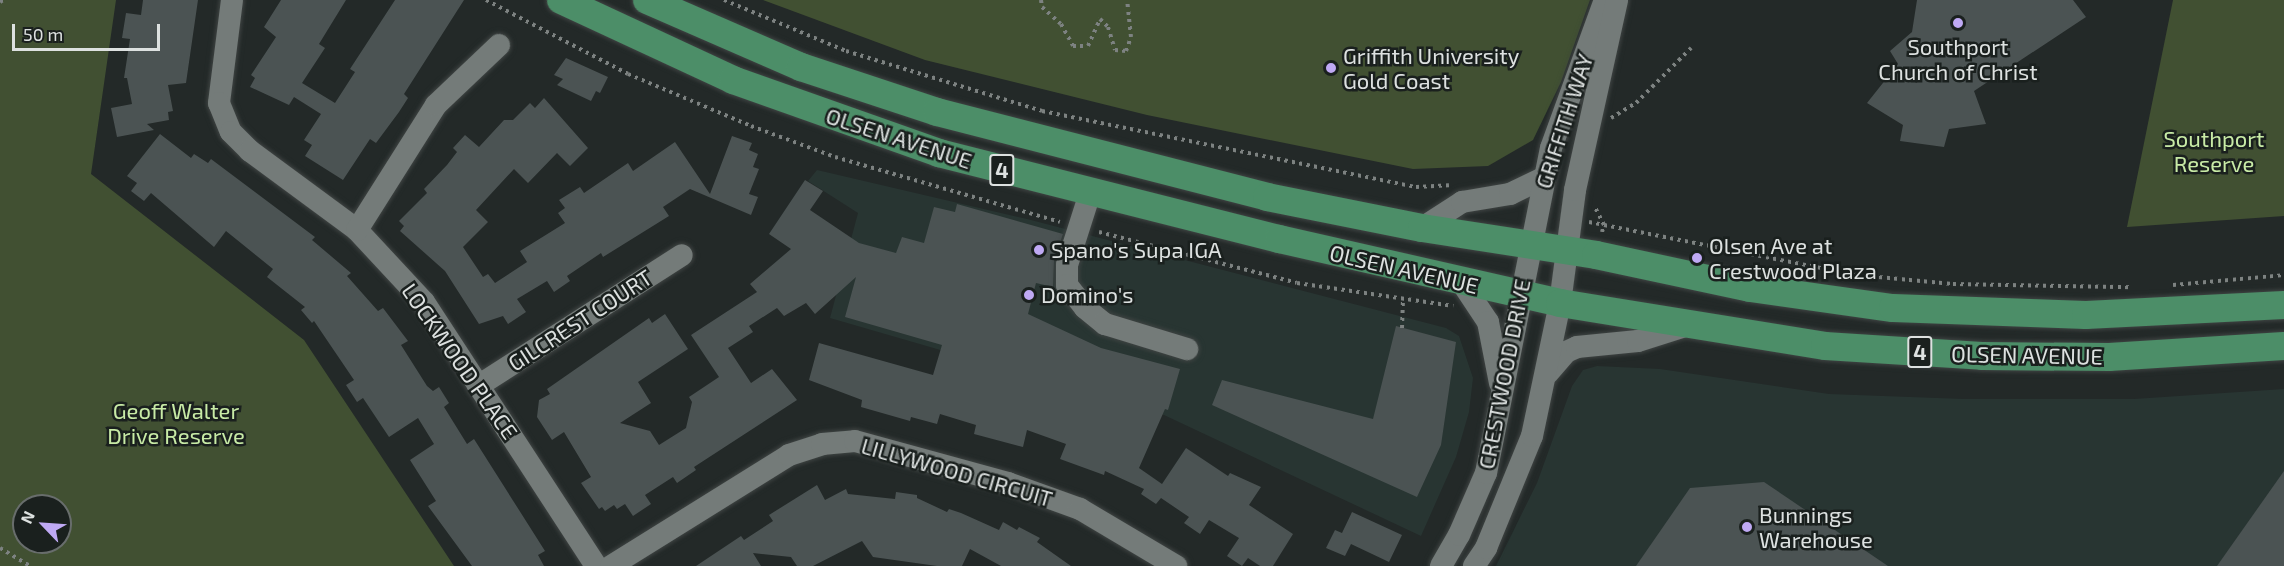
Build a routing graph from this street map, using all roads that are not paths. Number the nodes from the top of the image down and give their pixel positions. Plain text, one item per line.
1 (232, 0) edge
2 (561, 0) edge
3 (647, 0) edge
4 (1605, 0) edge
5 (1617, 0) edge
6 (499, 45) dead end
7 (1543, 178) junction
8 (1090, 193) junction
9 (1422, 228) junction
10 (357, 230) junction
11 (1529, 244) junction
12 (1566, 250) junction
13 (682, 255) dead end
14 (1462, 283) junction
15 (1521, 295) junction
16 (1560, 303) junction
17 (2284, 304) edge
18 (1689, 325) junction
19 (2284, 346) edge
20 (1187, 349) dead end
21 (1548, 373) junction
22 (478, 386) junction
23 (1503, 400) junction
24 (596, 566) edge
25 (611, 566) edge
26 (1176, 566) edge
27 (1441, 566) edge
28 (1474, 566) edge

1 - 10 street, LOCKWOOD PLACE
2 - 8 main road, OLSEN AVENUE / 4
3 - 9 main road, OLSEN AVENUE / 4
4 - 7 street, GRIFFITH WAY
5 - 12 street, GRIFFITH WAY
6 - 10 street
7 - 9 street
7 - 11 street, GRIFFITH WAY
8 - 14 main road, OLSEN AVENUE / 4
8 - 20 street
9 - 11 main road, OLSEN AVENUE / 4
10 - 22 street, LOCKWOOD PLACE
11 - 12 main road, OLSEN AVENUE / 4
11 - 15 street, CRESTWOOD DRIVE
12 - 16 street, CRESTWOOD DRIVE
12 - 17 main road, OLSEN AVENUE / 4
13 - 22 street, GILCREST COURT
14 - 15 main road, OLSEN AVENUE / 4
14 - 23 street
15 - 16 main road, OLSEN AVENUE / 4
15 - 23 street, CRESTWOOD DRIVE
16 - 18 main road, OLSEN AVENUE / 4
16 - 21 street, CRESTWOOD DRIVE
18 - 19 main road, OLSEN AVENUE / 4
18 - 21 street
21 - 28 street, CRESTWOOD DRIVE
22 - 24 street, LOCKWOOD PLACE
23 - 27 street, CRESTWOOD DRIVE
25 - 26 street, LILLYWOOD CIRCUIT

